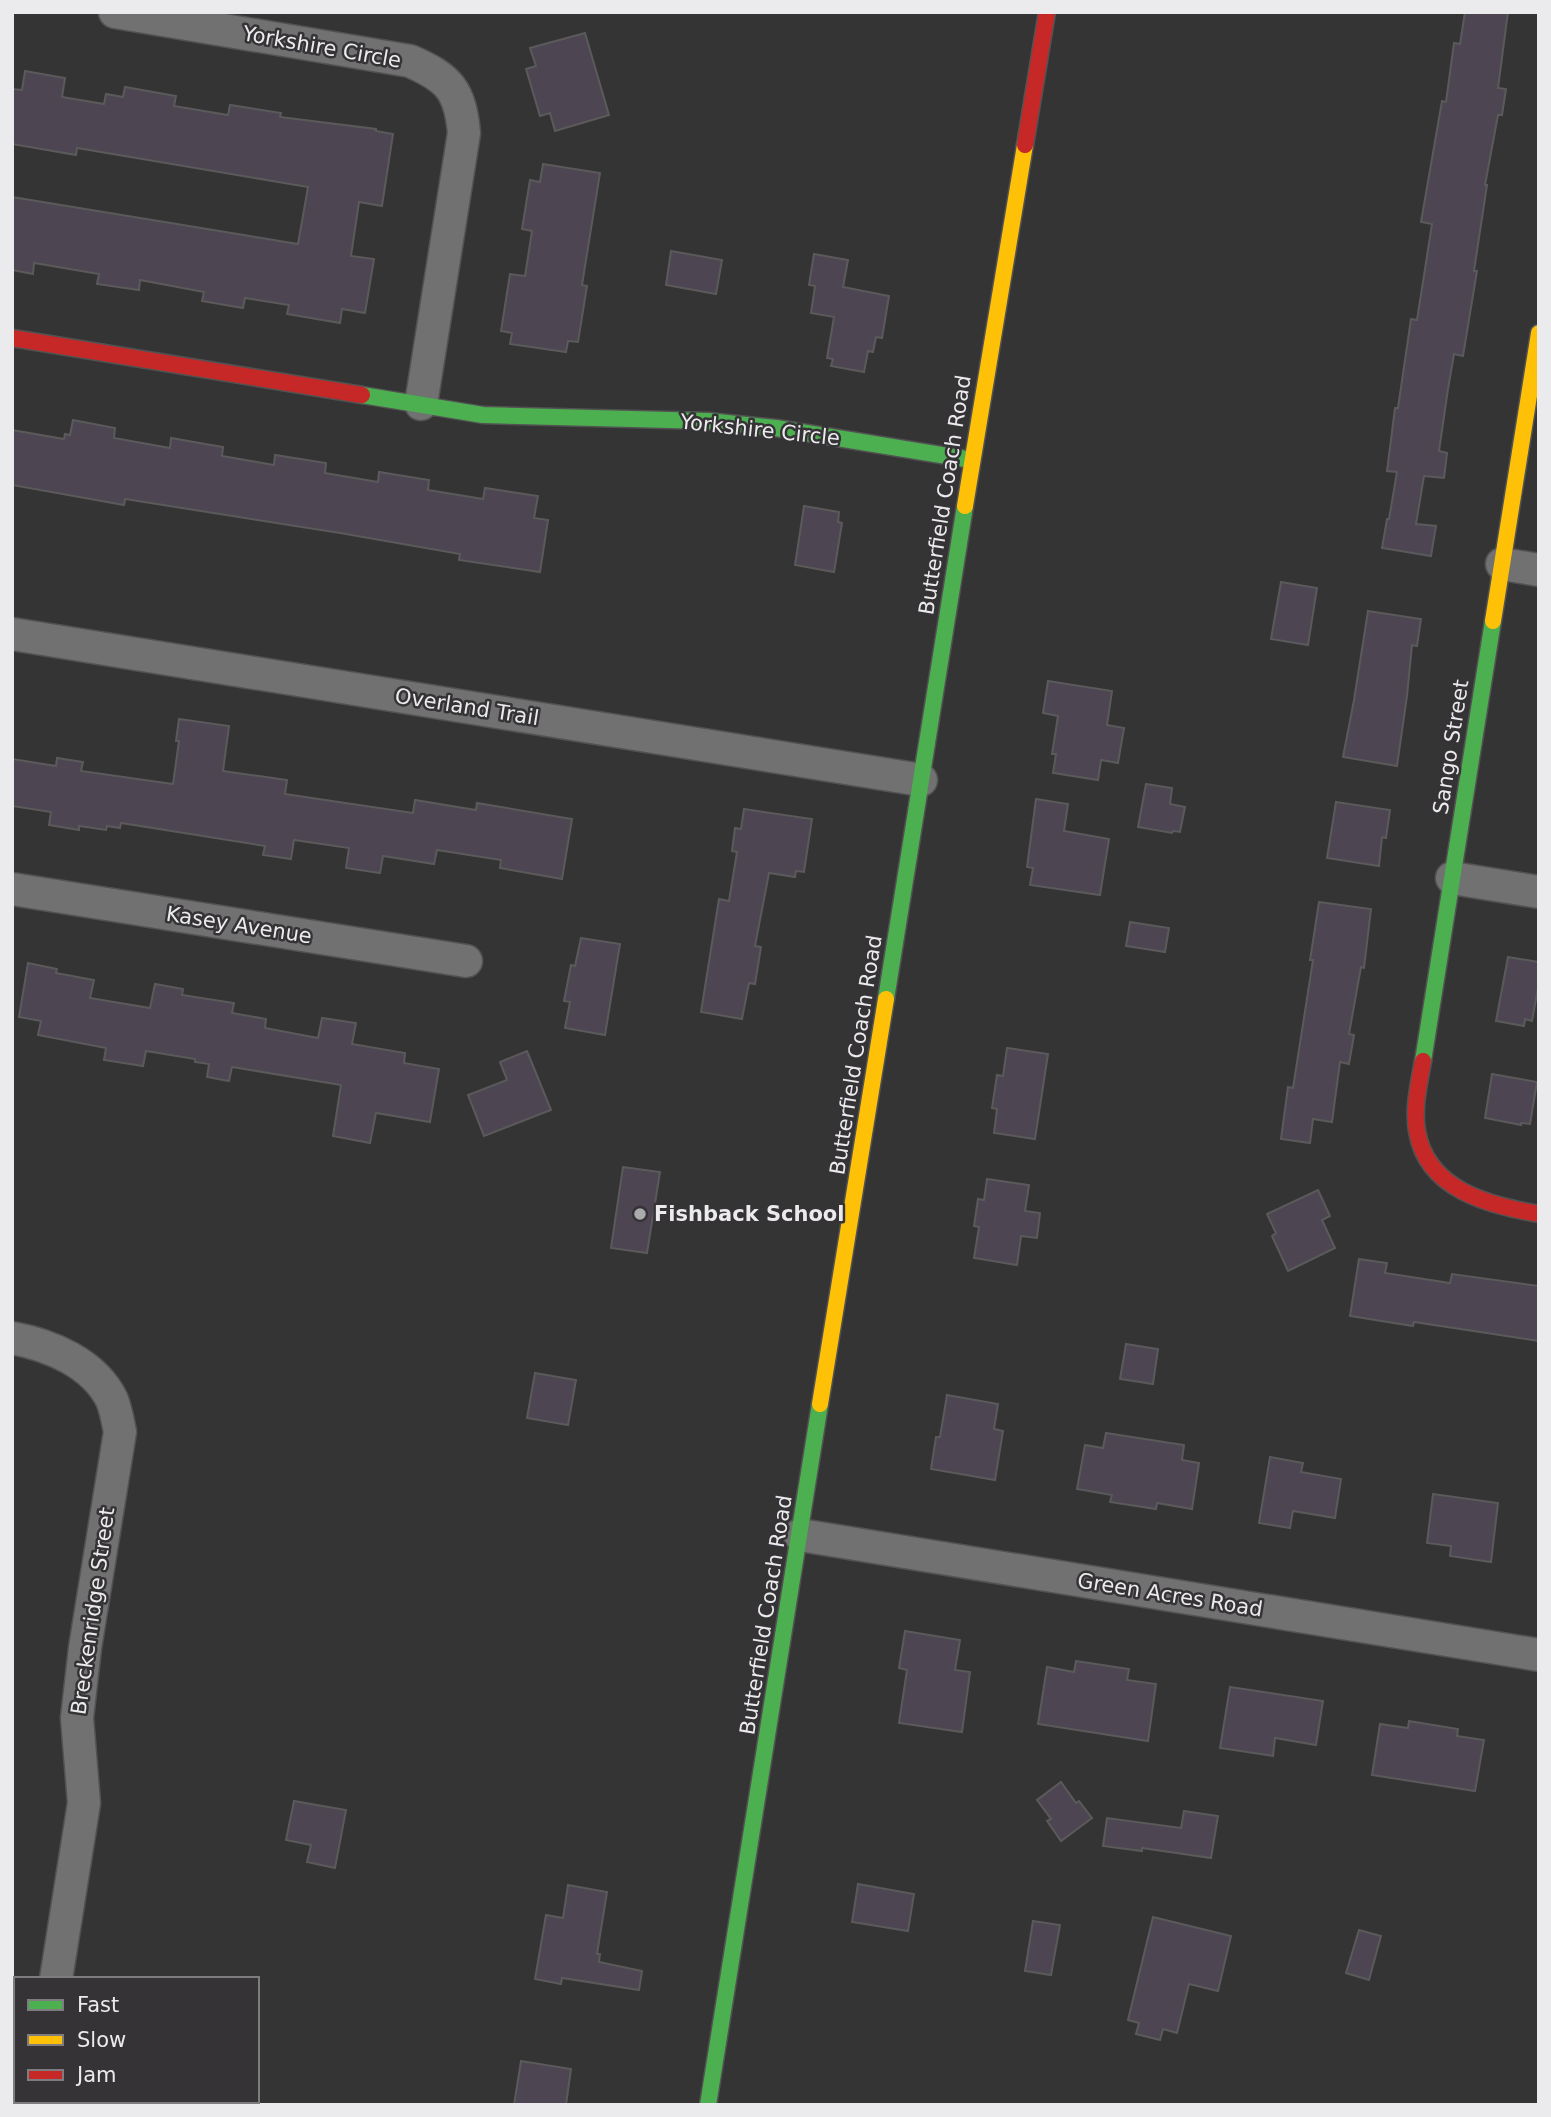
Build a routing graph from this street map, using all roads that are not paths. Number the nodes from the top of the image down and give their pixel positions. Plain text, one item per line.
1 (115, 12) edge
2 (1047, 12) edge
3 (1539, 332) edge
4 (12, 338) edge
5 (421, 404) junction
6 (972, 460) junction
7 (1502, 564) junction
8 (1539, 570) edge
9 (12, 634) edge
10 (921, 780) junction
11 (1451, 878) junction
12 (12, 889) edge
13 (1539, 892) edge
14 (466, 961) dead end
15 (1539, 1214) edge
16 (12, 1338) edge
17 (800, 1535) junction
18 (1539, 1655) edge
19 (56, 1977) edge
20 (708, 2105) edge

1 - 5 street, Yorkshire Circle
2 - 6 main road, Butterfield Coach Road
3 - 7 main road, Sango Street
4 - 5 main road, Yorkshire Circle
5 - 6 main road, Yorkshire Circle
6 - 10 main road, Butterfield Coach Road
7 - 8 street
7 - 11 main road, Sango Street
9 - 10 street, Overland Trail
10 - 17 main road, Butterfield Coach Road
11 - 13 street
11 - 15 main road, Sango Street
12 - 14 street, Kasey Avenue
16 - 19 street, Breckenridge Street
17 - 18 street, Green Acres Road
17 - 20 main road, Butterfield Coach Road

